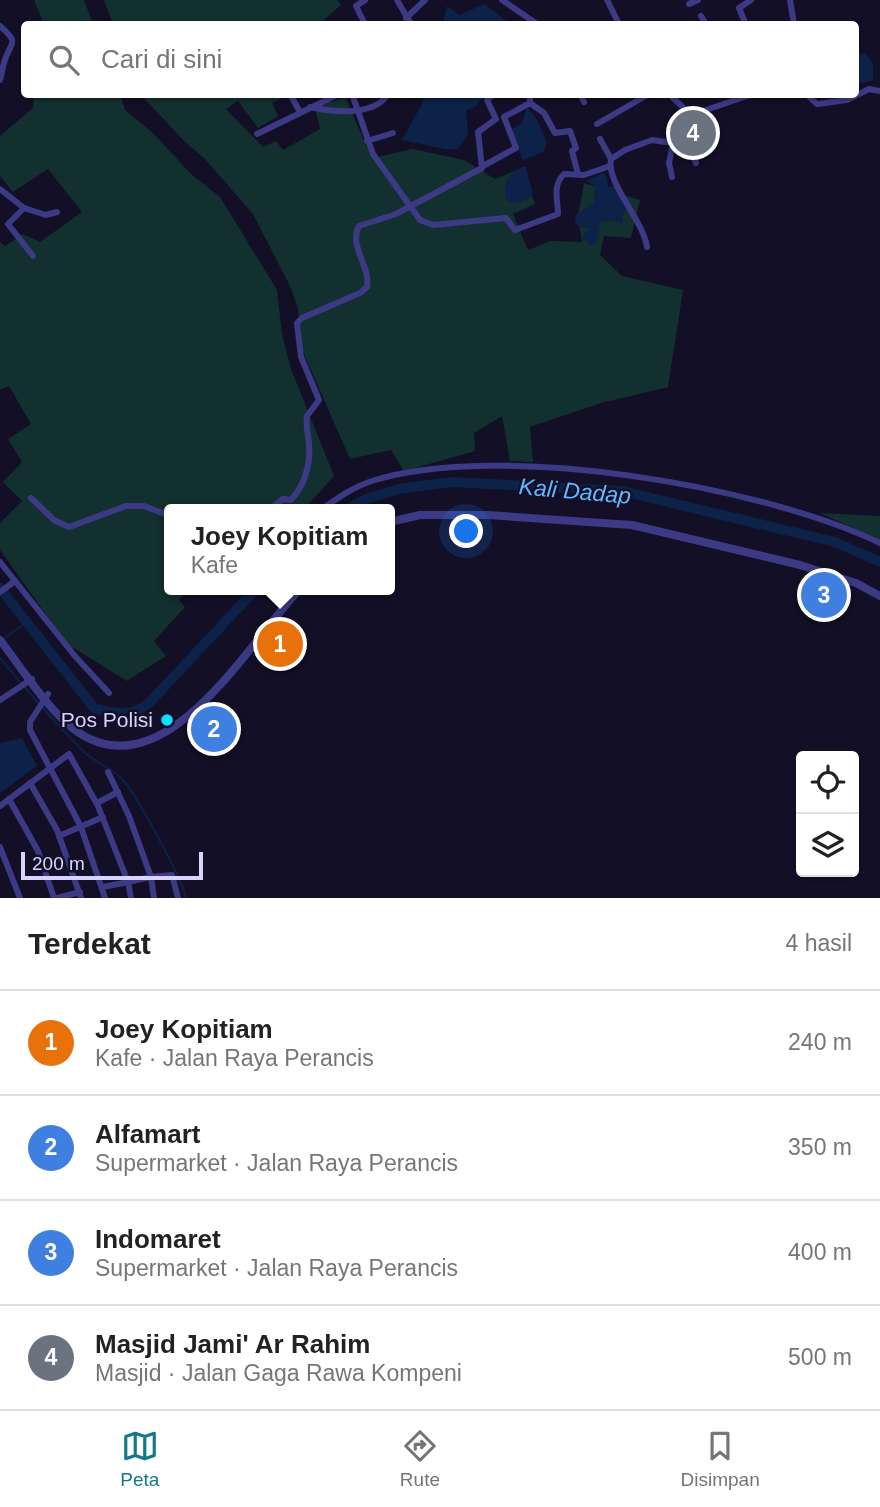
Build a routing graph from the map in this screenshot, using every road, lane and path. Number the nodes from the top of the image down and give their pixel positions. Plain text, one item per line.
1 (365, 0) edge
2 (397, 0) edge
3 (425, 0) edge
4 (502, 0) edge
5 (607, 0) edge
6 (698, 0) edge
7 (751, 0) edge
8 (790, 0) edge
9 (689, 4) dead end
10 (701, 16) dead end
11 (407, 18) junction
12 (744, 20) dead end
13 (364, 21) edge
14 (409, 21) edge
15 (533, 21) edge
16 (618, 21) edge
17 (704, 21) edge
18 (794, 21) edge
19 (0, 26) edge
20 (0, 80) edge
21 (880, 91) edge
22 (859, 94) edge
23 (292, 98) edge
24 (324, 98) edge
25 (353, 98) edge
26 (381, 98) edge
27 (489, 98) edge
28 (530, 98) edge
29 (582, 98) edge
30 (642, 98) edge
31 (673, 98) edge
32 (735, 98) edge
33 (810, 98) edge
34 (851, 98) edge
35 (584, 102) dead end
36 (530, 103) junction
37 (310, 107) junction
38 (357, 110) junction
39 (684, 111) junction
40 (300, 112) junction
41 (597, 124) dead end
42 (393, 133) dead end
43 (257, 134) dead end
44 (600, 139) dead end
45 (682, 140) junction
46 (367, 141) junction
47 (673, 145) junction
48 (611, 163) junction
49 (696, 163) dead end
50 (484, 166) junction
51 (578, 174) junction
52 (672, 177) dead end
53 (0, 189) edge
54 (408, 206) junction
55 (24, 208) junction
56 (57, 212) dead end
57 (647, 247) dead end
58 (33, 256) dead end
59 (31, 498) dead end
60 (291, 500) junction
61 (276, 504) edge
62 (293, 504) edge
63 (329, 504) edge
64 (164, 514) edge
65 (395, 521) edge
66 (880, 543) edge
67 (0, 562) edge
68 (13, 583) junction
69 (0, 592) edge
70 (295, 595) edge
71 (880, 596) edge
72 (2, 640) edge
73 (29, 681) junction
74 (109, 693) dead end
75 (0, 700) edge
76 (43, 700) junction
77 (49, 766) junction
78 (108, 772) dead end
79 (30, 783) junction
80 (118, 792) junction
81 (9, 799) junction
82 (97, 803) junction
83 (0, 806) edge
84 (103, 817) junction
85 (81, 827) junction
86 (60, 836) junction
87 (0, 847) edge
88 (151, 877) junction
89 (128, 882) junction
90 (103, 887) junction
91 (80, 895) edge
92 (20, 898) edge
93 (55, 898) edge
94 (105, 898) edge
95 (131, 898) edge
96 (154, 898) edge
97 (178, 898) edge

1 - 13 street
2 - 11 street
3 - 11 street
4 - 15 street
5 - 16 street
6 - 9 street
7 - 12 street
8 - 18 street
10 - 17 street
11 - 14 street
19 - 20 street
21 - 22 street
23 - 40 street
24 - 37 street
25 - 38 street
26 - 38 street
27 - 50 street
28 - 36 street
29 - 35 street
30 - 41 street
31 - 39 street
32 - 39 street
33 - 34 street
36 - 50 street
36 - 51 street
37 - 38 street
37 - 40 street
38 - 46 street
39 - 45 street
40 - 43 street
42 - 46 street
44 - 48 street
45 - 47 street
45 - 49 street
46 - 54 street
47 - 48 street
47 - 52 street
48 - 51 street
48 - 57 street
50 - 54 street
51 - 54 street
53 - 55 street
54 - 60 street
55 - 56 street
55 - 58 street
59 - 64 street
60 - 61 street
60 - 62 street
63 - 66 street
65 - 71 street
67 - 68 street
68 - 69 street
68 - 74 street
70 - 76 street
72 - 73 street
72 - 76 street
73 - 75 street
73 - 76 street
76 - 77 street
77 - 79 street
77 - 82 street
77 - 85 street
78 - 80 street
79 - 81 street
79 - 86 street
80 - 82 street
80 - 88 street
81 - 83 street
81 - 93 street
82 - 84 street
84 - 85 street
84 - 89 street
85 - 86 street
85 - 90 street
86 - 91 street
87 - 92 street
88 - 89 street
88 - 96 street
88 - 97 street
89 - 90 street
89 - 95 street
90 - 94 street
91 - 93 street

